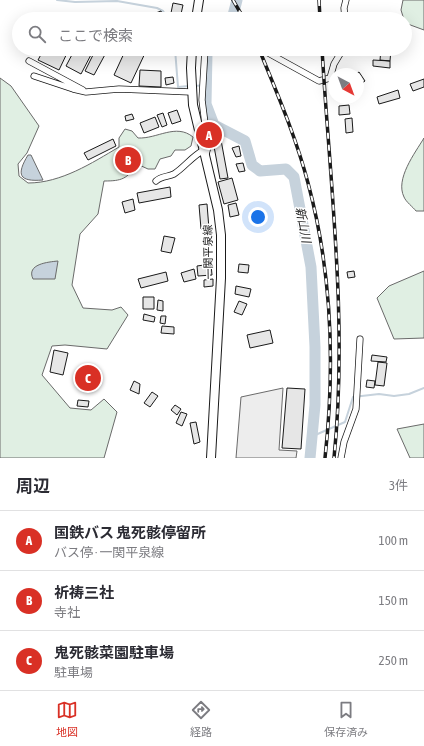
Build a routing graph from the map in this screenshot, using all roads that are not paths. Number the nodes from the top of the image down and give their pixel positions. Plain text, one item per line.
1 (199, 0) edge
2 (346, 0) edge
3 (197, 12) edge
4 (344, 12) edge
5 (192, 56) edge
6 (205, 56) edge
7 (274, 56) edge
8 (339, 56) edge
9 (29, 61) dead end
10 (34, 76) dead end
11 (86, 92) junction
12 (191, 92) junction
13 (205, 153) junction
14 (156, 181) dead end
15 (360, 339) dead end
16 (211, 458) edge
17 (341, 458) edge

1 - 3 main road
2 - 4 street
5 - 12 main road, 一関平泉線
6 - 13 street
7 - 8 street
9 - 11 street
10 - 11 street
11 - 12 street
12 - 13 main road, 一関平泉線
13 - 14 street
13 - 16 main road, 一関平泉線
15 - 17 street

